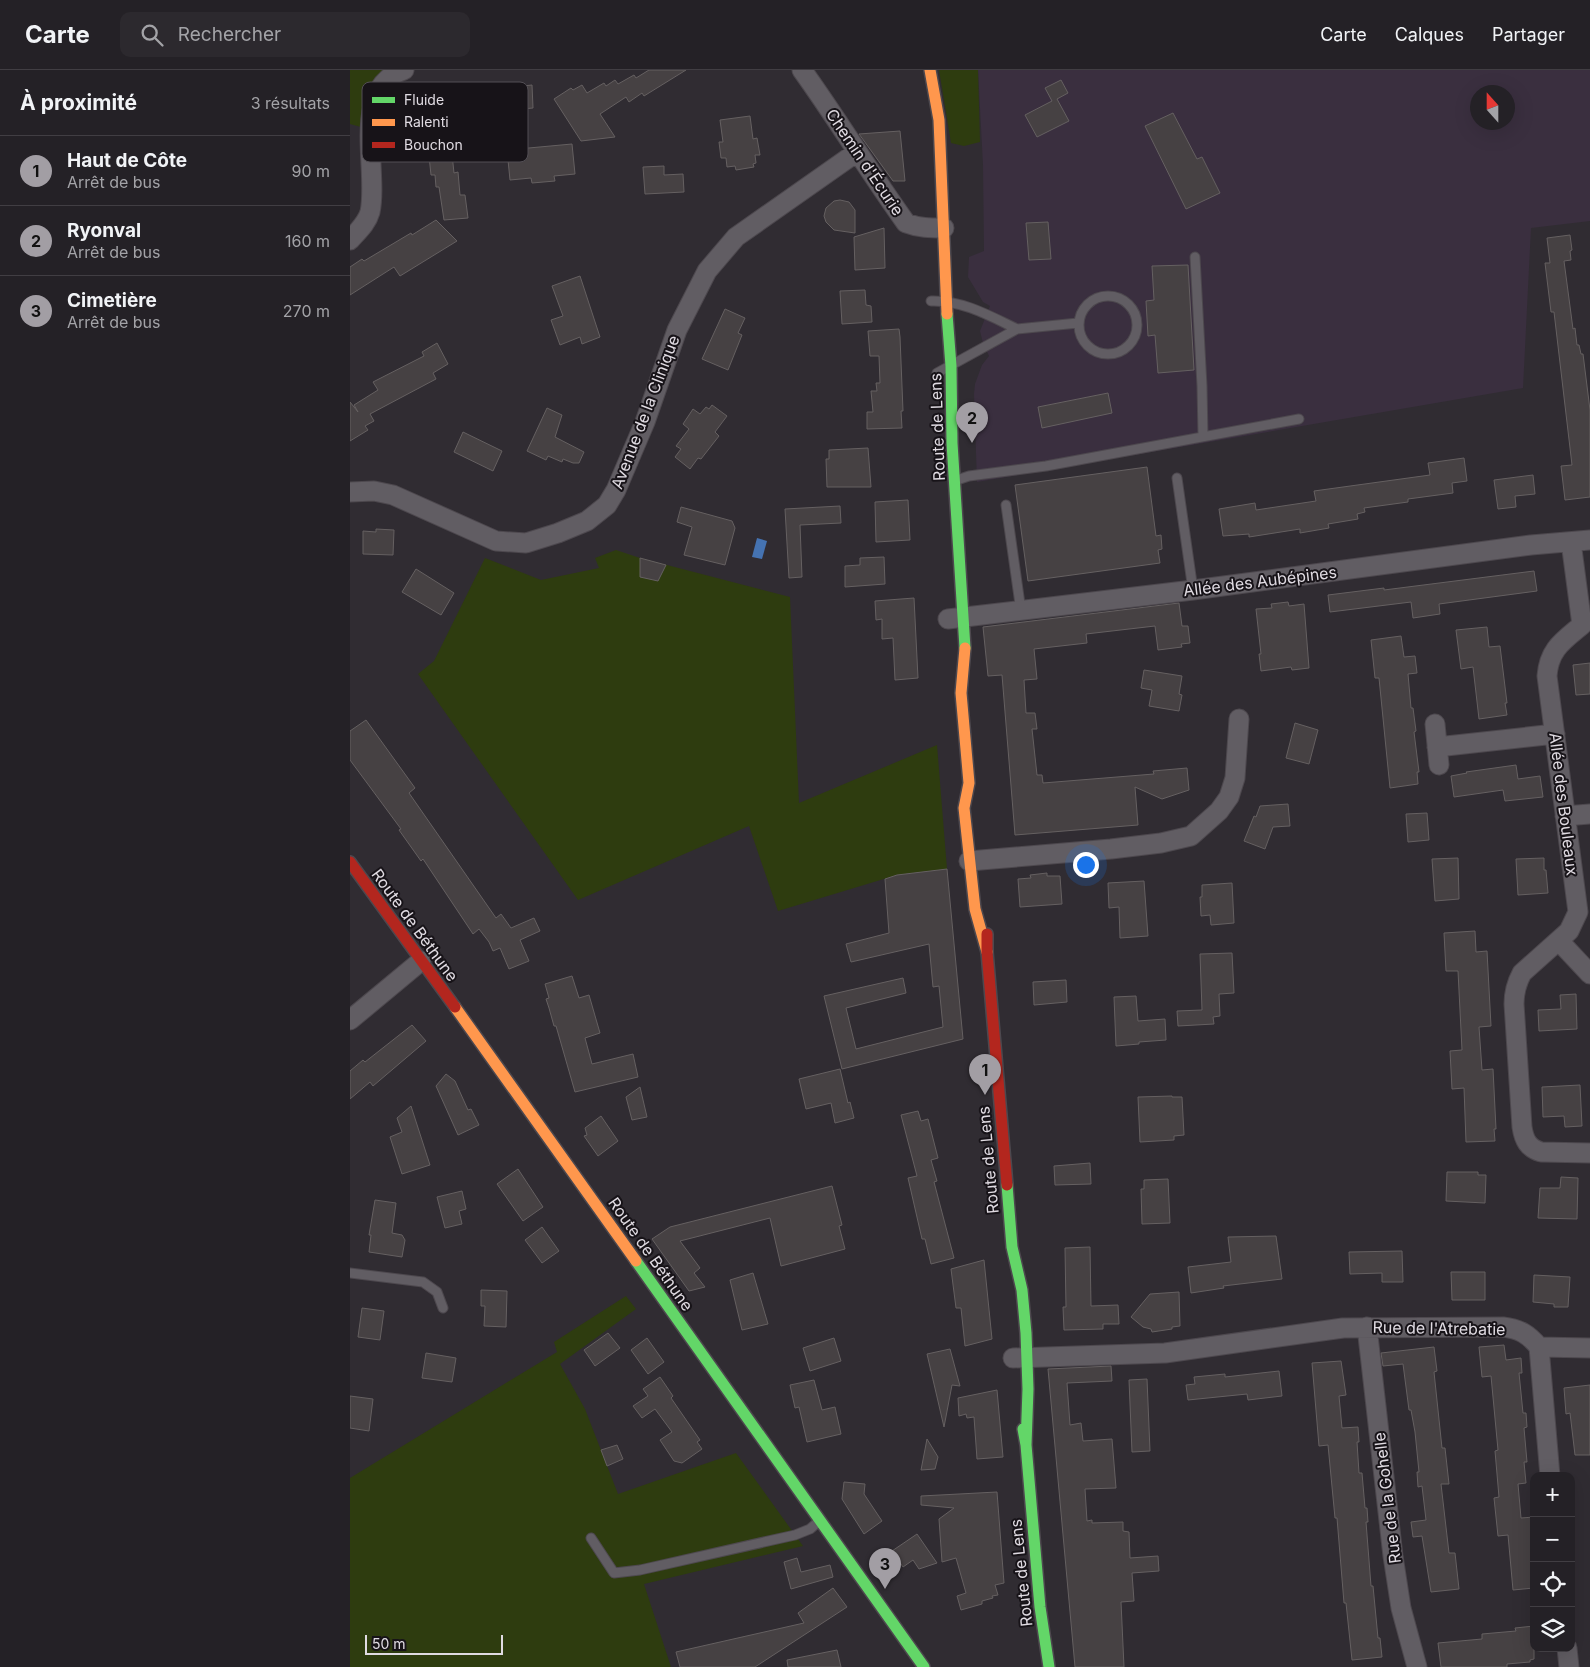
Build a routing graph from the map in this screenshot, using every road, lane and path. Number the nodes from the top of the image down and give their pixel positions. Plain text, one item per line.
1 (404, 70) edge
2 (802, 70) edge
3 (929, 70) edge
4 (382, 82) edge
5 (926, 107) dead end
6 (856, 152) junction
7 (371, 162) edge
8 (932, 228) junction
9 (350, 240) edge
10 (1195, 257) dead end
11 (931, 296) joint
12 (946, 300) junction
13 (932, 316) dead end
14 (1078, 323) junction
15 (1017, 329) junction
16 (951, 366) junction
17 (937, 372) dead end
18 (1299, 419) dead end
19 (1203, 436) junction
20 (1177, 478) dead end
21 (955, 481) junction
22 (350, 492) edge
23 (1006, 505) dead end
24 (1581, 541) edge
25 (1194, 590) junction
26 (1021, 611) junction
27 (952, 618) junction
28 (1586, 624) edge
29 (952, 659) dead end
30 (961, 692) junction
31 (1239, 719) dead end
32 (1435, 724) dead end
33 (1555, 734) junction
34 (969, 783) junction
35 (976, 799) dead end
36 (1590, 814) edge
37 (1565, 816) junction
38 (981, 860) junction
39 (350, 862) edge
40 (988, 916) dead end
41 (1559, 941) junction
42 (987, 952) junction
43 (421, 961) junction
44 (1590, 974) edge
45 (350, 1020) edge
46 (1590, 1153) edge
47 (1012, 1247) junction
48 (350, 1273) edge
49 (1010, 1284) dead end
50 (443, 1308) dead end
51 (1367, 1327) junction
52 (1539, 1347) junction
53 (1590, 1348) edge
54 (1017, 1357) junction
55 (1016, 1391) dead end
56 (1026, 1445) junction
57 (1550, 1472) edge
58 (820, 1521) junction
59 (591, 1538) dead end
60 (1567, 1652) edge
61 (924, 1667) edge
62 (1050, 1667) edge
63 (1418, 1667) edge
64 (1569, 1667) edge

1 - 4 street
2 - 6 street, Chemin d'Écurie
3 - 5 main road
3 - 8 main road, Route de Lens
6 - 8 street, Chemin d'Écurie
6 - 22 street, Avenue de la Clinique
7 - 9 street
8 - 12 main road, Route de Lens
10 - 19 lane
11 - 12 lane
11 - 13 main road
12 - 15 lane
12 - 16 main road, Route de Lens
14 - 14 lane
14 - 15 lane
15 - 16 lane
16 - 17 lane
16 - 21 main road, Route de Lens
18 - 19 lane
19 - 21 lane
20 - 25 lane
21 - 27 main road, Route de Lens
23 - 26 lane
24 - 25 street, Allée des Aubépines
24 - 28 street, Allée des Bouleaux
25 - 26 street, Allée des Aubépines
26 - 27 street, Allée des Aubépines
27 - 30 main road, Route de Lens
28 - 33 street, Allée des Bouleaux
29 - 30 main road
30 - 34 main road, Route de Lens
31 - 38 street
32 - 33 street
33 - 37 street, Allée des Bouleaux
34 - 35 main road, Route de Lens
34 - 38 main road, Route de Lens
36 - 37 street
37 - 41 street, Allée des Bouleaux
38 - 42 main road, Route de Lens
39 - 43 main road, Route de Béthune
40 - 42 main road, Route de Lens
41 - 44 street
41 - 46 street, Allée des Bouleaux
42 - 47 main road, Route de Lens
43 - 45 street
43 - 58 main road, Route de Béthune
47 - 49 main road, Route de Lens
47 - 54 main road, Route de Lens
48 - 50 lane
51 - 52 street, Rue de l'Atrebatie
51 - 54 street, Rue de l'Atrebatie
51 - 63 street, Rue de la Gohelle
52 - 53 street
52 - 57 street
54 - 56 main road, Route de Lens
55 - 56 main road, Route de Lens
56 - 62 main road, Route de Lens
58 - 59 lane
58 - 61 main road, Route de Béthune
60 - 64 street

